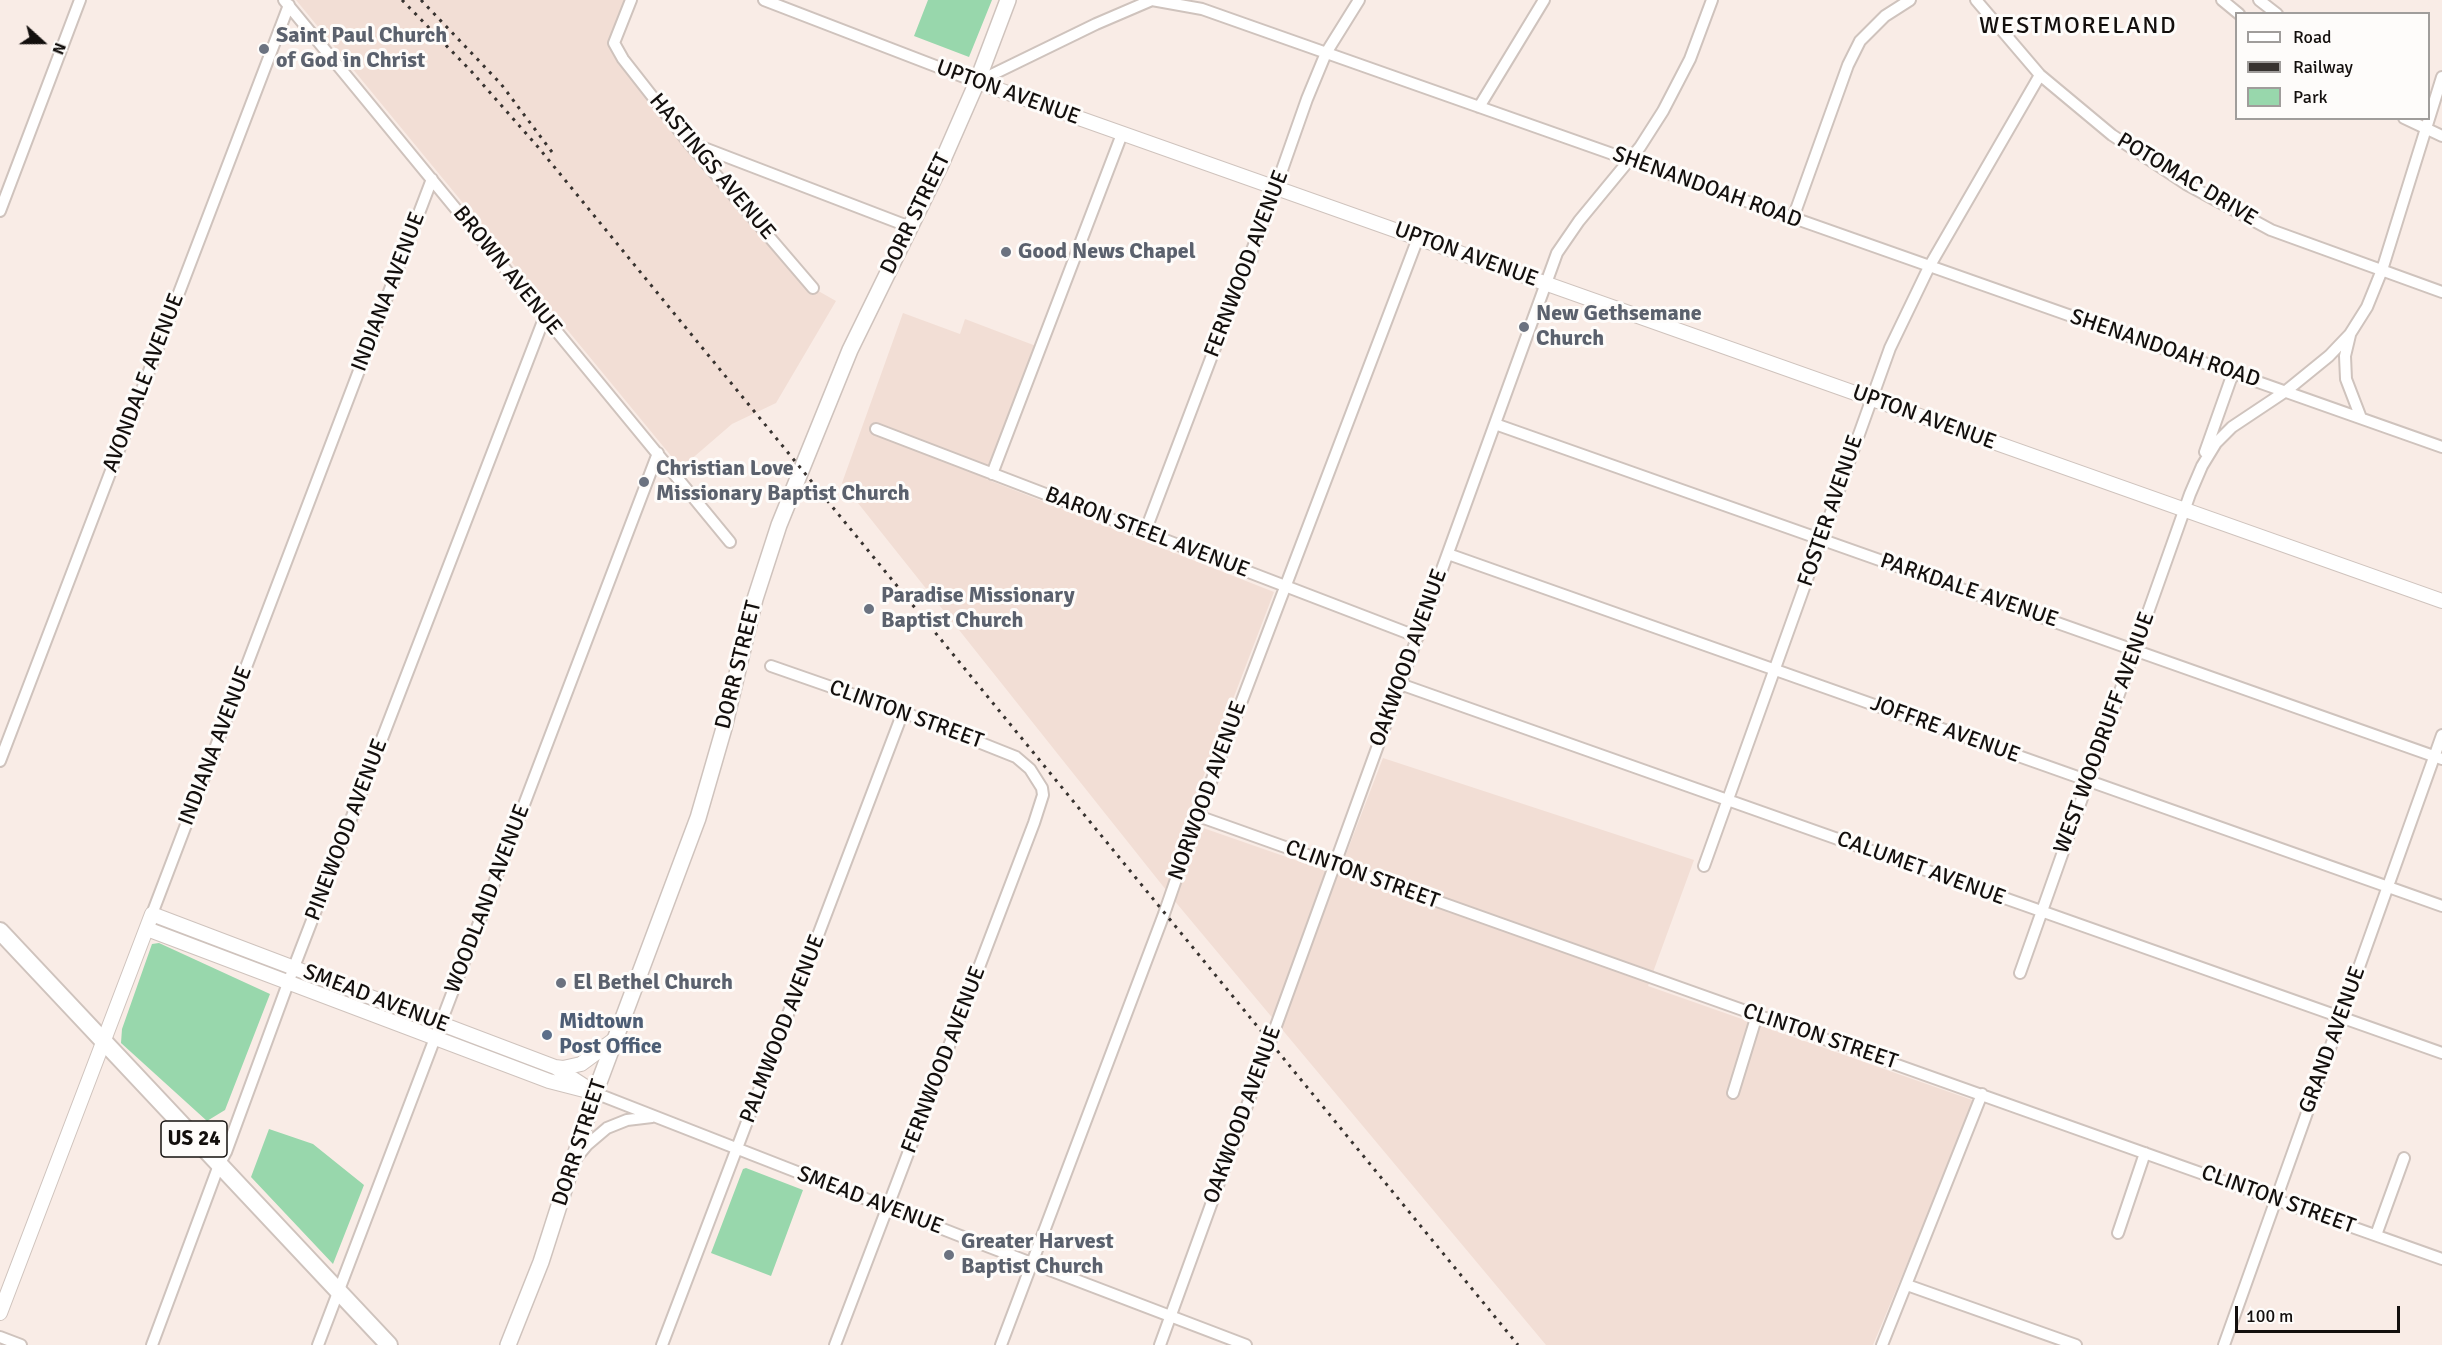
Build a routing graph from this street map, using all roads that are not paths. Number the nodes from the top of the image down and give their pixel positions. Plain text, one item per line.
1 (80, 0) edge
2 (631, 0) edge
3 (764, 0) edge
4 (1008, 0) edge
5 (1152, 0) edge
6 (1359, 0) edge
7 (1544, 0) edge
8 (1712, 0) edge
9 (1910, 0) edge
10 (1976, 0) edge
11 (2223, 0) edge
12 (2259, 0) edge
13 (286, 3) edge
14 (2237, 12) edge
15 (2274, 12) edge
16 (1326, 53) junction
17 (2040, 75) junction
18 (2442, 77) edge
19 (977, 82) junction
20 (1479, 107) junction
21 (2434, 109) edge
22 (2408, 120) edge
23 (2427, 129) junction
24 (1122, 134) junction
25 (2442, 136) edge
26 (688, 142) junction
27 (1629, 160) junction
28 (432, 179) junction
29 (1276, 187) junction
30 (0, 211) edge
31 (1793, 218) junction
32 (910, 227) junction
33 (1418, 238) junction
34 (1929, 267) junction
35 (2382, 270) junction
36 (1545, 284) junction
37 (813, 288) dead end
38 (2442, 292) edge
39 (545, 316) junction
40 (2350, 334) junction
41 (2233, 373) junction
42 (2286, 391) junction
43 (1872, 399) junction
44 (2361, 418) junction
45 (1495, 424) junction
46 (876, 429) dead end
47 (2442, 447) edge
48 (658, 453) junction
49 (992, 474) junction
50 (2190, 494) junction
51 (2185, 510) junction
52 (1145, 532) junction
53 (1821, 539) junction
54 (730, 542) dead end
55 (1448, 554) junction
56 (1286, 586) junction
57 (2442, 601) edge
58 (1418, 637) junction
59 (2135, 650) junction
60 (771, 666) dead end
61 (1775, 669) junction
62 (1400, 684) junction
63 (903, 712) junction
64 (2442, 735) edge
65 (2438, 758) edge
66 (0, 761) edge
67 (1034, 775) joint
68 (2088, 782) junction
69 (1728, 801) junction
70 (1198, 816) junction
71 (1334, 865) junction
72 (1704, 866) dead end
73 (2389, 887) junction
74 (2442, 906) edge
75 (2041, 912) junction
76 (152, 914) junction
77 (147, 929) junction
78 (0, 931) edge
79 (294, 967) junction
80 (2020, 972) dead end
81 (290, 982) junction
82 (1757, 1016) junction
83 (2342, 1017) junction
84 (440, 1023) junction
85 (435, 1038) junction
86 (615, 1039) junction
87 (104, 1042) junction
88 (2442, 1053) edge
89 (555, 1067) junction
90 (595, 1093) junction
91 (1733, 1093) dead end
92 (1982, 1094) junction
93 (654, 1116) junction
94 (737, 1149) junction
95 (2145, 1153) junction
96 (2404, 1158) dead end
97 (219, 1165) junction
98 (571, 1165) junction
99 (2276, 1199) junction
100 (887, 1208) junction
101 (2118, 1233) dead end
102 (2376, 1236) junction
103 (2442, 1259) edge
104 (1032, 1263) junction
105 (1907, 1285) junction
106 (339, 1290) junction
107 (0, 1313) edge
108 (1171, 1316) junction
109 (0, 1337) edge
110 (21, 1345) edge
111 (152, 1345) edge
112 (318, 1345) edge
113 (389, 1345) edge
114 (508, 1345) edge
115 (662, 1345) edge
116 (835, 1345) edge
117 (1001, 1345) edge
118 (1160, 1345) edge
119 (1246, 1345) edge
120 (1882, 1345) edge
121 (2076, 1345) edge
122 (2224, 1345) edge

1 - 30 street
2 - 26 street, HASTINGS AVENUE
3 - 19 street, UPTON AVENUE
4 - 19 main road, DORR STREET
5 - 16 street, SHENANDOAH ROAD
5 - 19 street, SHENANDOAH ROAD
6 - 16 street, FERNWOOD AVENUE
7 - 20 street
8 - 27 street, OAKWOOD AVENUE
9 - 31 street
10 - 17 street, POTOMAC DRIVE
11 - 14 street
12 - 15 street
13 - 28 street, BROWN AVENUE
13 - 66 street, AVONDALE AVENUE
16 - 20 street, SHENANDOAH ROAD
16 - 29 street, FERNWOOD AVENUE
17 - 34 street, FOSTER AVENUE
17 - 35 street, POTOMAC DRIVE
18 - 21 street, WEST WOODRUFF AVENUE
19 - 24 street, UPTON AVENUE
19 - 32 main road, DORR STREET
20 - 27 street, SHENANDOAH ROAD
21 - 23 street, WEST WOODRUFF AVENUE
22 - 23 street
23 - 25 street
23 - 35 street, WEST WOODRUFF AVENUE
24 - 29 street, UPTON AVENUE
24 - 49 street
26 - 32 street
26 - 37 street, HASTINGS AVENUE
27 - 31 street, SHENANDOAH ROAD
27 - 36 street, OAKWOOD AVENUE
28 - 39 street, BROWN AVENUE
28 - 76 street, INDIANA AVENUE
29 - 33 street, UPTON AVENUE
29 - 52 street, FERNWOOD AVENUE
31 - 34 street, SHENANDOAH ROAD
32 - 86 main road, DORR STREET
33 - 36 street, UPTON AVENUE
33 - 56 street, NORWOOD AVENUE
34 - 41 street, SHENANDOAH ROAD
34 - 43 street, FOSTER AVENUE
35 - 38 street, POTOMAC DRIVE
35 - 40 street, WEST WOODRUFF AVENUE
36 - 43 street, UPTON AVENUE
36 - 45 street, OAKWOOD AVENUE
39 - 48 street, BROWN AVENUE
39 - 79 street, PINEWOOD AVENUE
40 - 42 street, WEST WOODRUFF AVENUE
40 - 44 street, WEST WOODRUFF AVENUE
41 - 42 street, SHENANDOAH ROAD
41 - 50 street, WEST WOODRUFF AVENUE
42 - 44 street, SHENANDOAH ROAD
42 - 50 street, WEST WOODRUFF AVENUE
43 - 51 street, UPTON AVENUE
43 - 53 street, FOSTER AVENUE
44 - 47 street, SHENANDOAH ROAD
45 - 53 street, PARKDALE AVENUE
45 - 55 street, OAKWOOD AVENUE
46 - 49 street, BARON STEEL AVENUE
48 - 54 street, BROWN AVENUE
48 - 84 street, WOODLAND AVENUE
49 - 52 street, BARON STEEL AVENUE
50 - 51 street, WEST WOODRUFF AVENUE
51 - 57 street, UPTON AVENUE
51 - 59 street, WEST WOODRUFF AVENUE
52 - 56 street, BARON STEEL AVENUE
53 - 59 street, PARKDALE AVENUE
53 - 61 street, FOSTER AVENUE
55 - 58 street, OAKWOOD AVENUE
55 - 61 street, JOFFRE AVENUE
56 - 58 street, BARON STEEL AVENUE
56 - 70 street, NORWOOD AVENUE
58 - 62 street, OAKWOOD AVENUE
59 - 65 street, PARKDALE AVENUE
59 - 68 street, WEST WOODRUFF AVENUE
60 - 63 street, CLINTON STREET
61 - 68 street, JOFFRE AVENUE
61 - 69 street, FOSTER AVENUE
62 - 69 street, CALUMET AVENUE
62 - 71 street, OAKWOOD AVENUE
63 - 67 street, CLINTON STREET
63 - 94 street, PALMWOOD AVENUE
64 - 65 street, GRAND AVENUE
65 - 73 street, GRAND AVENUE
67 - 100 street, FERNWOOD AVENUE
68 - 73 street, JOFFRE AVENUE
68 - 75 street, WEST WOODRUFF AVENUE
69 - 72 street, FOSTER AVENUE
69 - 75 street, CALUMET AVENUE
70 - 71 street, CLINTON STREET
70 - 104 street, NORWOOD AVENUE
71 - 82 street, CLINTON STREET
71 - 108 street, OAKWOOD AVENUE
73 - 74 street, JOFFRE AVENUE
73 - 83 street, GRAND AVENUE
75 - 80 street, WEST WOODRUFF AVENUE
75 - 83 street, CALUMET AVENUE
76 - 77 street, INDIANA AVENUE
76 - 79 street, SMEAD AVENUE
77 - 81 street, SMEAD AVENUE
77 - 87 street, INDIANA AVENUE
78 - 87 main road, US 24
79 - 81 street, PINEWOOD AVENUE
79 - 84 street, SMEAD AVENUE
81 - 85 street, SMEAD AVENUE
81 - 97 street, PINEWOOD AVENUE
82 - 91 street
82 - 92 street, CLINTON STREET
83 - 88 street, CALUMET AVENUE
83 - 99 street, GRAND AVENUE
84 - 85 street, WOODLAND AVENUE
84 - 89 street, SMEAD AVENUE
85 - 90 street, SMEAD AVENUE
85 - 106 street, WOODLAND AVENUE
86 - 89 street
86 - 90 main road, DORR STREET
87 - 97 main road, US 24
87 - 107 street, INDIANA AVENUE
89 - 90 street, SMEAD AVENUE
90 - 93 street, SMEAD AVENUE
90 - 98 main road, DORR STREET
92 - 95 street, CLINTON STREET
92 - 105 street
93 - 94 street, SMEAD AVENUE
93 - 98 street
94 - 100 street, SMEAD AVENUE
94 - 115 street, PALMWOOD AVENUE
95 - 99 street, CLINTON STREET
95 - 101 street
96 - 102 street
97 - 106 main road, US 24
97 - 111 street, PINEWOOD AVENUE
98 - 114 main road, DORR STREET
99 - 102 street, CLINTON STREET
99 - 122 street, GRAND AVENUE
100 - 104 street, SMEAD AVENUE
100 - 116 street, FERNWOOD AVENUE
102 - 103 street, CLINTON STREET
104 - 108 street, SMEAD AVENUE
104 - 117 street, NORWOOD AVENUE
105 - 120 street
105 - 121 street
106 - 112 street, WOODLAND AVENUE
106 - 113 main road, US 24
108 - 118 street, OAKWOOD AVENUE
108 - 119 street, SMEAD AVENUE
109 - 110 street

